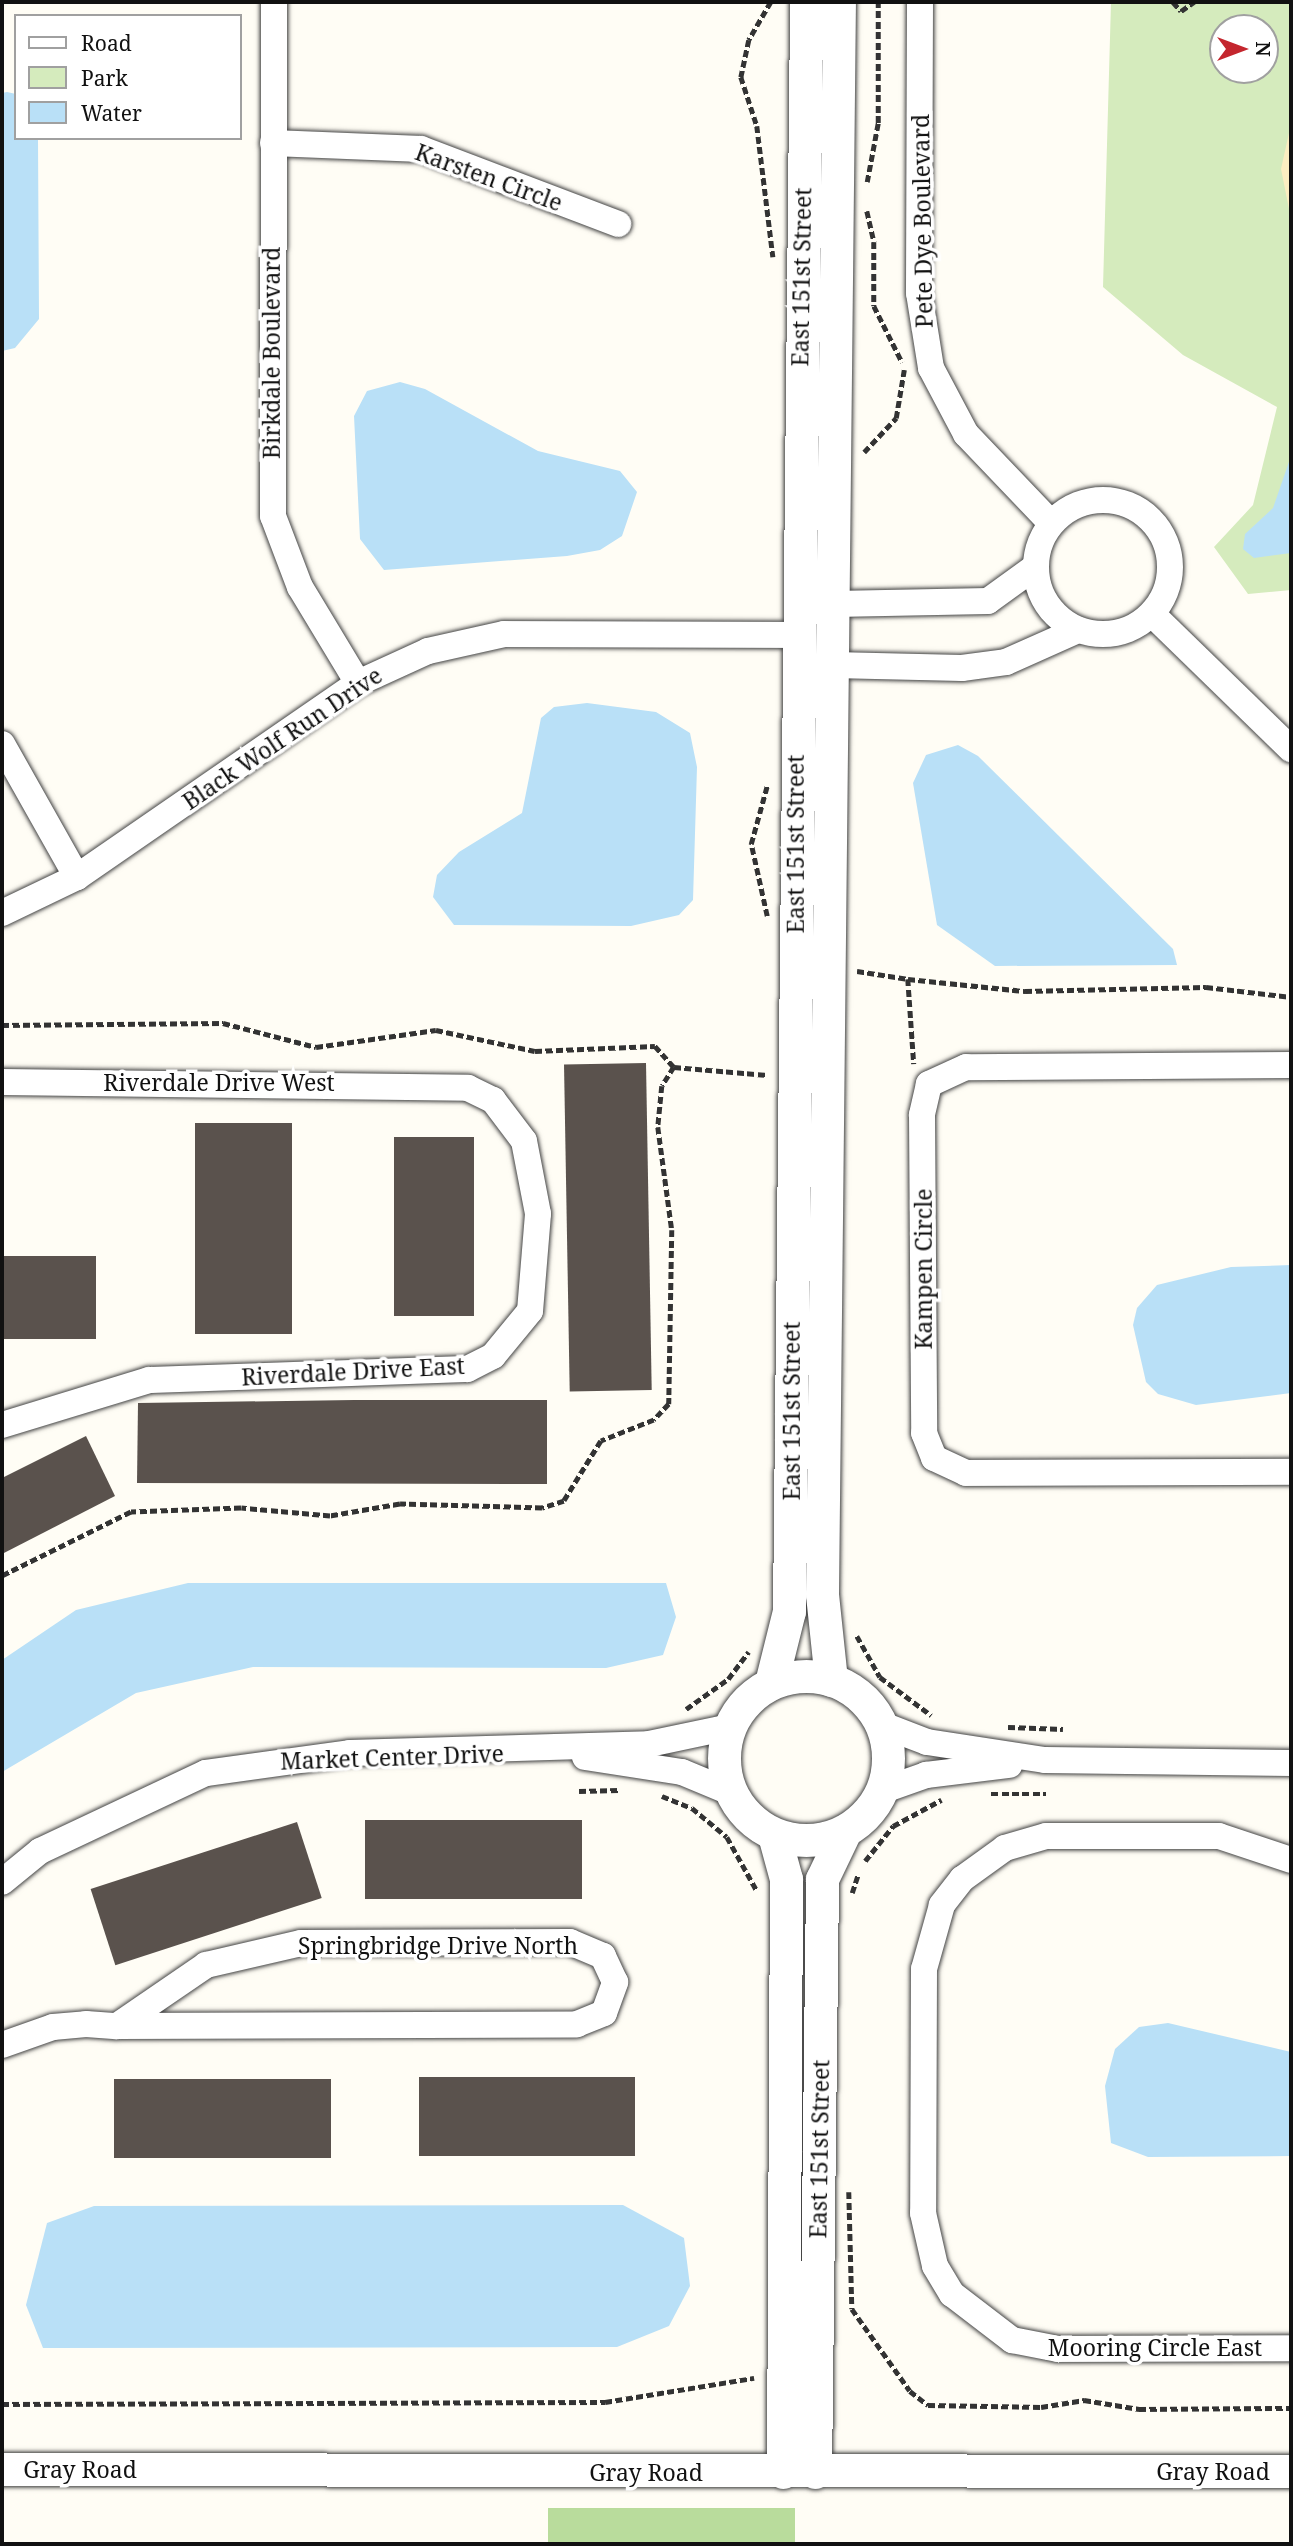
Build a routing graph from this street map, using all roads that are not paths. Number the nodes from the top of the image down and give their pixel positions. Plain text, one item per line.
1 (274, 2) edge
2 (806, 2) edge
3 (839, 2) edge
4 (920, 2) edge
5 (272, 143) junction
6 (618, 224) dead end
7 (1051, 523) junction
8 (1035, 567) junction
9 (834, 604) junction
10 (1152, 614) junction
11 (1077, 630) junction
12 (797, 635) junction
13 (833, 666) junction
14 (358, 683) junction
15 (2, 744) edge
16 (1291, 750) edge
17 (78, 877) junction
18 (2, 912) edge
19 (1291, 1065) edge
20 (2, 1082) edge
21 (437, 1084) joint
22 (2, 1425) edge
23 (1291, 1472) edge
24 (831, 1680) junction
25 (771, 1683) junction
26 (880, 1724) junction
27 (730, 1727) junction
28 (559, 1752) junction
29 (1045, 1760) junction
30 (1291, 1763) edge
31 (730, 1791) junction
32 (881, 1791) junction
33 (845, 1831) junction
34 (774, 1835) junction
35 (1291, 1860) edge
36 (2, 1882) edge
37 (117, 2026) junction
38 (2, 2045) edge
39 (1291, 2348) edge
40 (2, 2469) edge
41 (1291, 2471) edge
42 (799, 2472) junction

1 - 5 street, Birkdale Boulevard
2 - 12 street, East 151st Street
3 - 9 street, East 151st Street
4 - 7 street, Pete Dye Boulevard
5 - 6 street, Karsten Circle
5 - 14 street, Birkdale Boulevard
7 - 8 street
7 - 10 street
8 - 9 street
8 - 11 street
9 - 13 street, East 151st Street
10 - 11 street
10 - 16 street
11 - 13 street
12 - 14 street, Black Wolf Run Drive
12 - 25 street, East 151st Street
13 - 24 street, East 151st Street
14 - 17 street, Black Wolf Run Drive
15 - 17 street
17 - 18 street, Black Wolf Run Drive
19 - 23 street, Kampen Circle
20 - 21 street, Riverdale Drive West
21 - 22 street, Riverdale Drive East
24 - 25 street
24 - 26 street
25 - 27 street
26 - 29 street
26 - 32 street
27 - 28 street, Market Center Drive
27 - 31 street
28 - 31 street, Market Center Drive
28 - 36 street, Market Center Drive
29 - 30 street
29 - 32 street
31 - 34 street
32 - 33 street
33 - 34 street
33 - 42 street, East 151st Street
34 - 42 street, East 151st Street
35 - 39 street, Mooring Circle East
37 - 37 street, Springbridge Drive North
37 - 38 street, Springbridge Drive North
40 - 42 street, Gray Road
41 - 42 street, Gray Road

